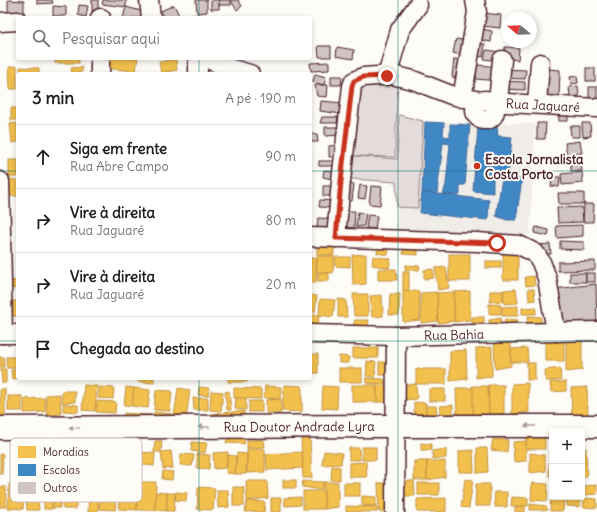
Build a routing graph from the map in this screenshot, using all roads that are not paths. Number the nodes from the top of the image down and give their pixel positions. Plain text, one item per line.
1 (149, 0) edge
2 (476, 0) edge
3 (418, 5) dead end
4 (151, 16) edge
5 (16, 21) edge
6 (0, 22) edge
7 (100, 60) edge
8 (198, 60) edge
9 (210, 60) edge
10 (502, 60) dead end
11 (540, 63) dead end
12 (100, 72) edge
13 (198, 72) edge
14 (243, 72) edge
15 (387, 76) junction
16 (462, 98) junction
17 (489, 101) junction
18 (537, 104) junction
19 (597, 108) edge
20 (0, 181) edge
21 (312, 238) edge
22 (336, 238) junction
23 (597, 330) edge
24 (556, 332) junction
25 (7, 334) edge
26 (312, 334) edge
27 (396, 336) junction
28 (396, 426) junction
29 (597, 426) edge
30 (0, 428) edge
31 (395, 512) edge

1 - 4 street
2 - 16 street
3 - 15 street
5 - 6 street
7 - 12 street
8 - 13 street
9 - 14 street
10 - 17 street
11 - 18 street
15 - 16 street, Rua Jaguaré
15 - 22 street, Rua Jaguaré
16 - 17 street, Rua Jaguaré
17 - 18 street, Rua Jaguaré
18 - 19 street, Rua Jaguaré
20 - 25 street
21 - 22 street
22 - 24 street
23 - 24 street, Rua Bahia
24 - 27 street, Rua Bahia
26 - 27 street, Rua Bahia
27 - 28 street
29 -> 28 main road, Rua Doutor Andrade Lyra
28 -> 30 main road, Rua Doutor Andrade Lyra
28 - 31 street

